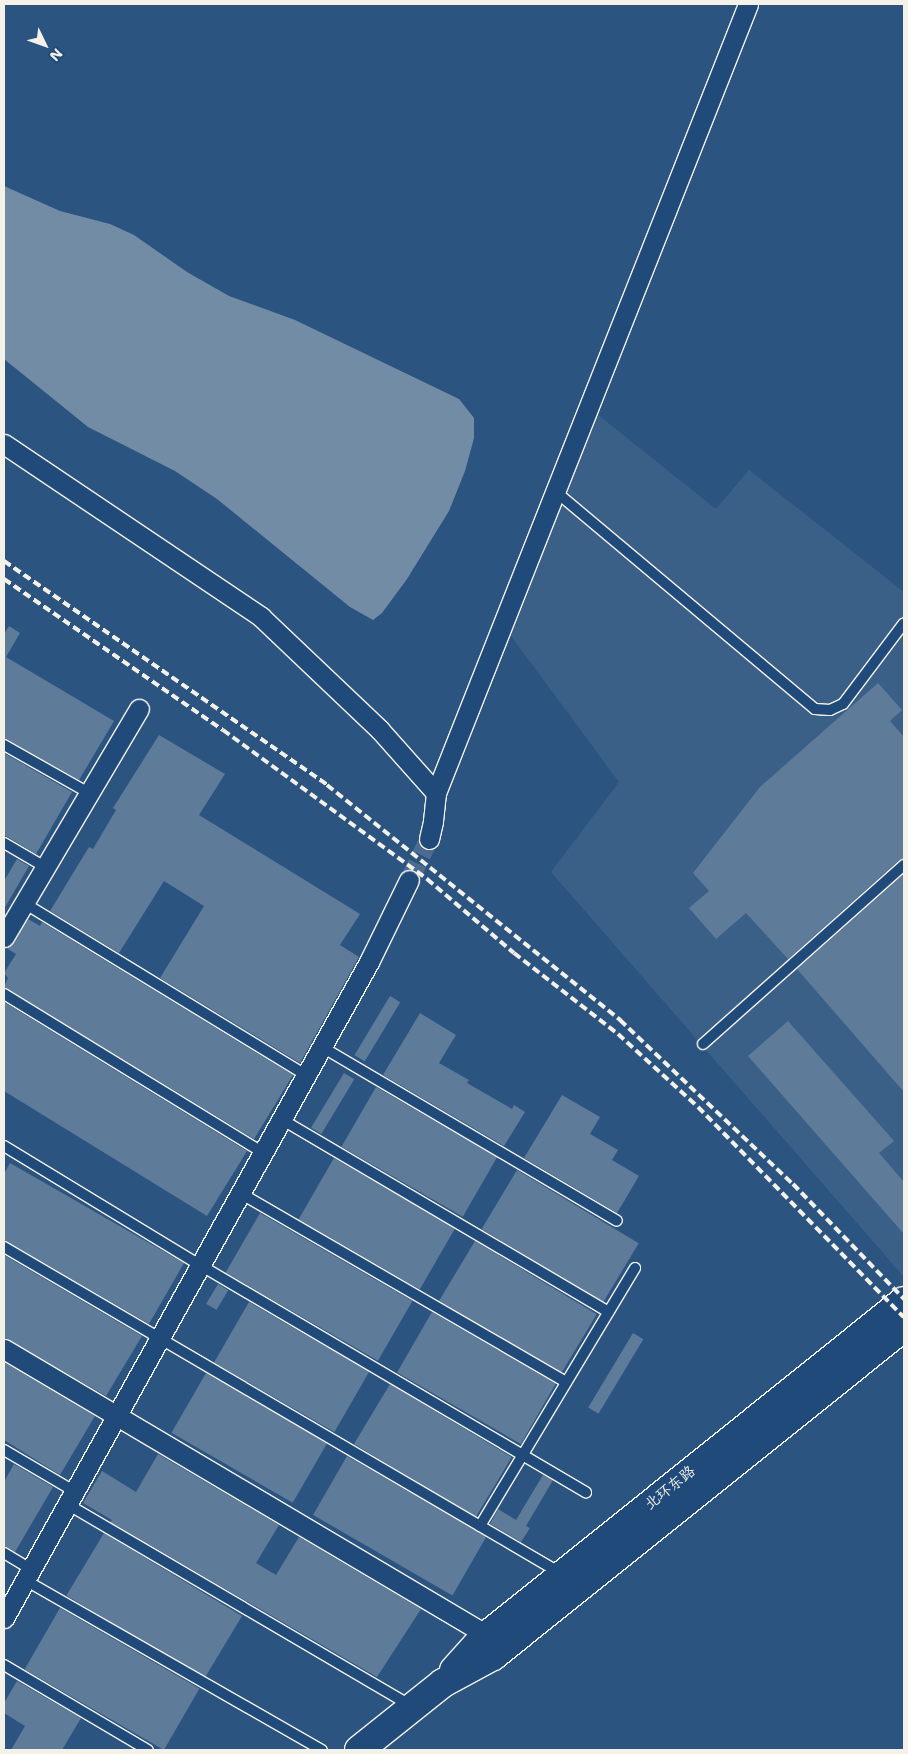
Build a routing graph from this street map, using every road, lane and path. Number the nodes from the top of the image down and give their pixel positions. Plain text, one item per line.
1 (748, 4) edge
2 (4, 444) edge
3 (555, 491) junction
4 (904, 623) edge
5 (139, 708) dead end
6 (4, 745) edge
7 (436, 792) junction
8 (89, 794) junction
9 (429, 839) tunnel mouth
10 (4, 843) edge
11 (904, 865) edge
12 (45, 867) junction
13 (409, 880) tunnel mouth
14 (24, 903) junction
15 (4, 937) edge
16 (4, 994) edge
17 (703, 1044) dead end
18 (322, 1047) junction
19 (306, 1075) junction
20 (281, 1119) junction
21 (4, 1146) edge
22 (262, 1152) junction
23 (240, 1193) junction
24 (617, 1221) dead end
25 (4, 1247) edge
26 (200, 1266) junction
27 (635, 1268) dead end
28 (904, 1301) edge
29 (608, 1312) junction
30 (904, 1327) edge
31 (159, 1338) junction
32 (4, 1349) edge
33 (566, 1382) junction
34 (116, 1415) junction
35 (4, 1450) edge
36 (523, 1454) junction
37 (586, 1492) dead end
38 (71, 1497) junction
39 (480, 1526) junction
40 (4, 1553) edge
41 (563, 1574) junction
42 (28, 1575) junction
43 (5, 1614) edge
44 (487, 1636) junction
45 (4, 1665) edge
46 (443, 1683) junction
47 (411, 1707) junction
48 (148, 1750) edge
49 (322, 1750) edge
50 (359, 1750) edge

1 - 3 street
2 - 7 street
3 - 4 lane
3 - 7 street
5 - 8 street
6 - 8 lane
7 - 9 street
8 - 12 street
10 - 12 lane
11 - 17 lane
12 - 14 street
13 - 18 street
14 - 15 street
14 - 19 lane
16 - 22 lane
18 - 19 street
18 - 24 lane
19 - 20 street
20 - 22 street
20 - 29 lane
21 - 26 lane
22 - 23 street
23 - 26 street
23 - 33 lane
25 - 31 lane
26 - 31 street
26 - 36 lane
27 - 29 lane
28 - 41 main road, 北环东路
29 - 33 lane
30 - 46 main road, 北环东路
31 - 34 street
31 - 39 lane
32 - 34 street
33 - 36 lane
34 - 38 street
34 - 44 street
35 - 38 lane
36 - 37 lane
36 - 39 lane
38 - 42 street
38 - 47 lane
39 - 41 lane
40 - 42 lane
41 - 44 main road, 北环东路
42 - 43 street
42 - 49 lane
44 - 46 main road, 北环东路
45 - 48 lane
46 - 47 main road, 北环东路
47 - 50 main road, 北环东路

